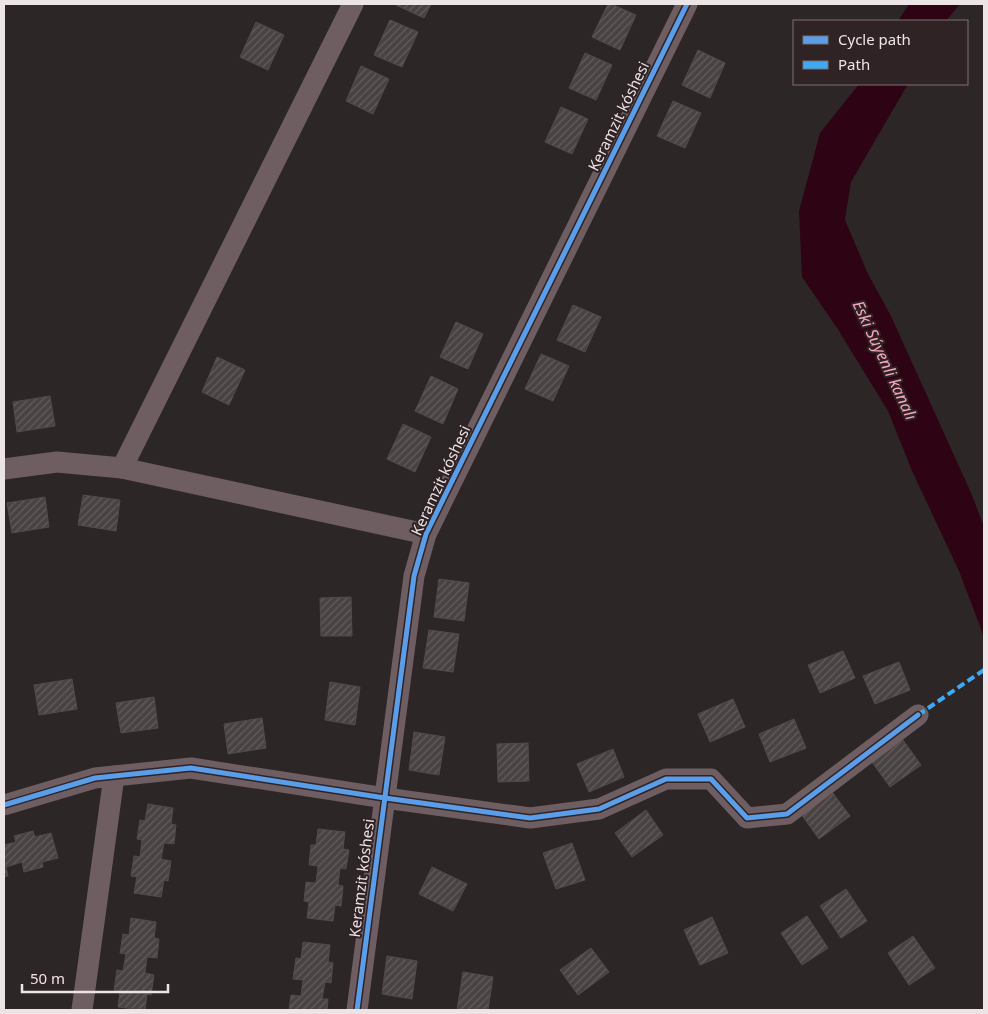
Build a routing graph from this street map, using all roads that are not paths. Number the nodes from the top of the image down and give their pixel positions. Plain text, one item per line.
1 (353, 4) edge
2 (687, 4) edge
3 (122, 468) junction
4 (4, 469) edge
5 (426, 534) junction
6 (918, 715) dead end
7 (114, 776) junction
8 (384, 798) junction
9 (4, 805) edge
10 (82, 1010) edge
11 (357, 1010) edge

1 - 3 street
2 - 5 street, Keramzit kóshesi
3 - 4 street
3 - 5 street
5 - 8 street, Keramzit kóshesi
6 - 8 street
7 - 8 street
7 - 9 street
7 - 10 street
8 - 11 street, Keramzit kóshesi

